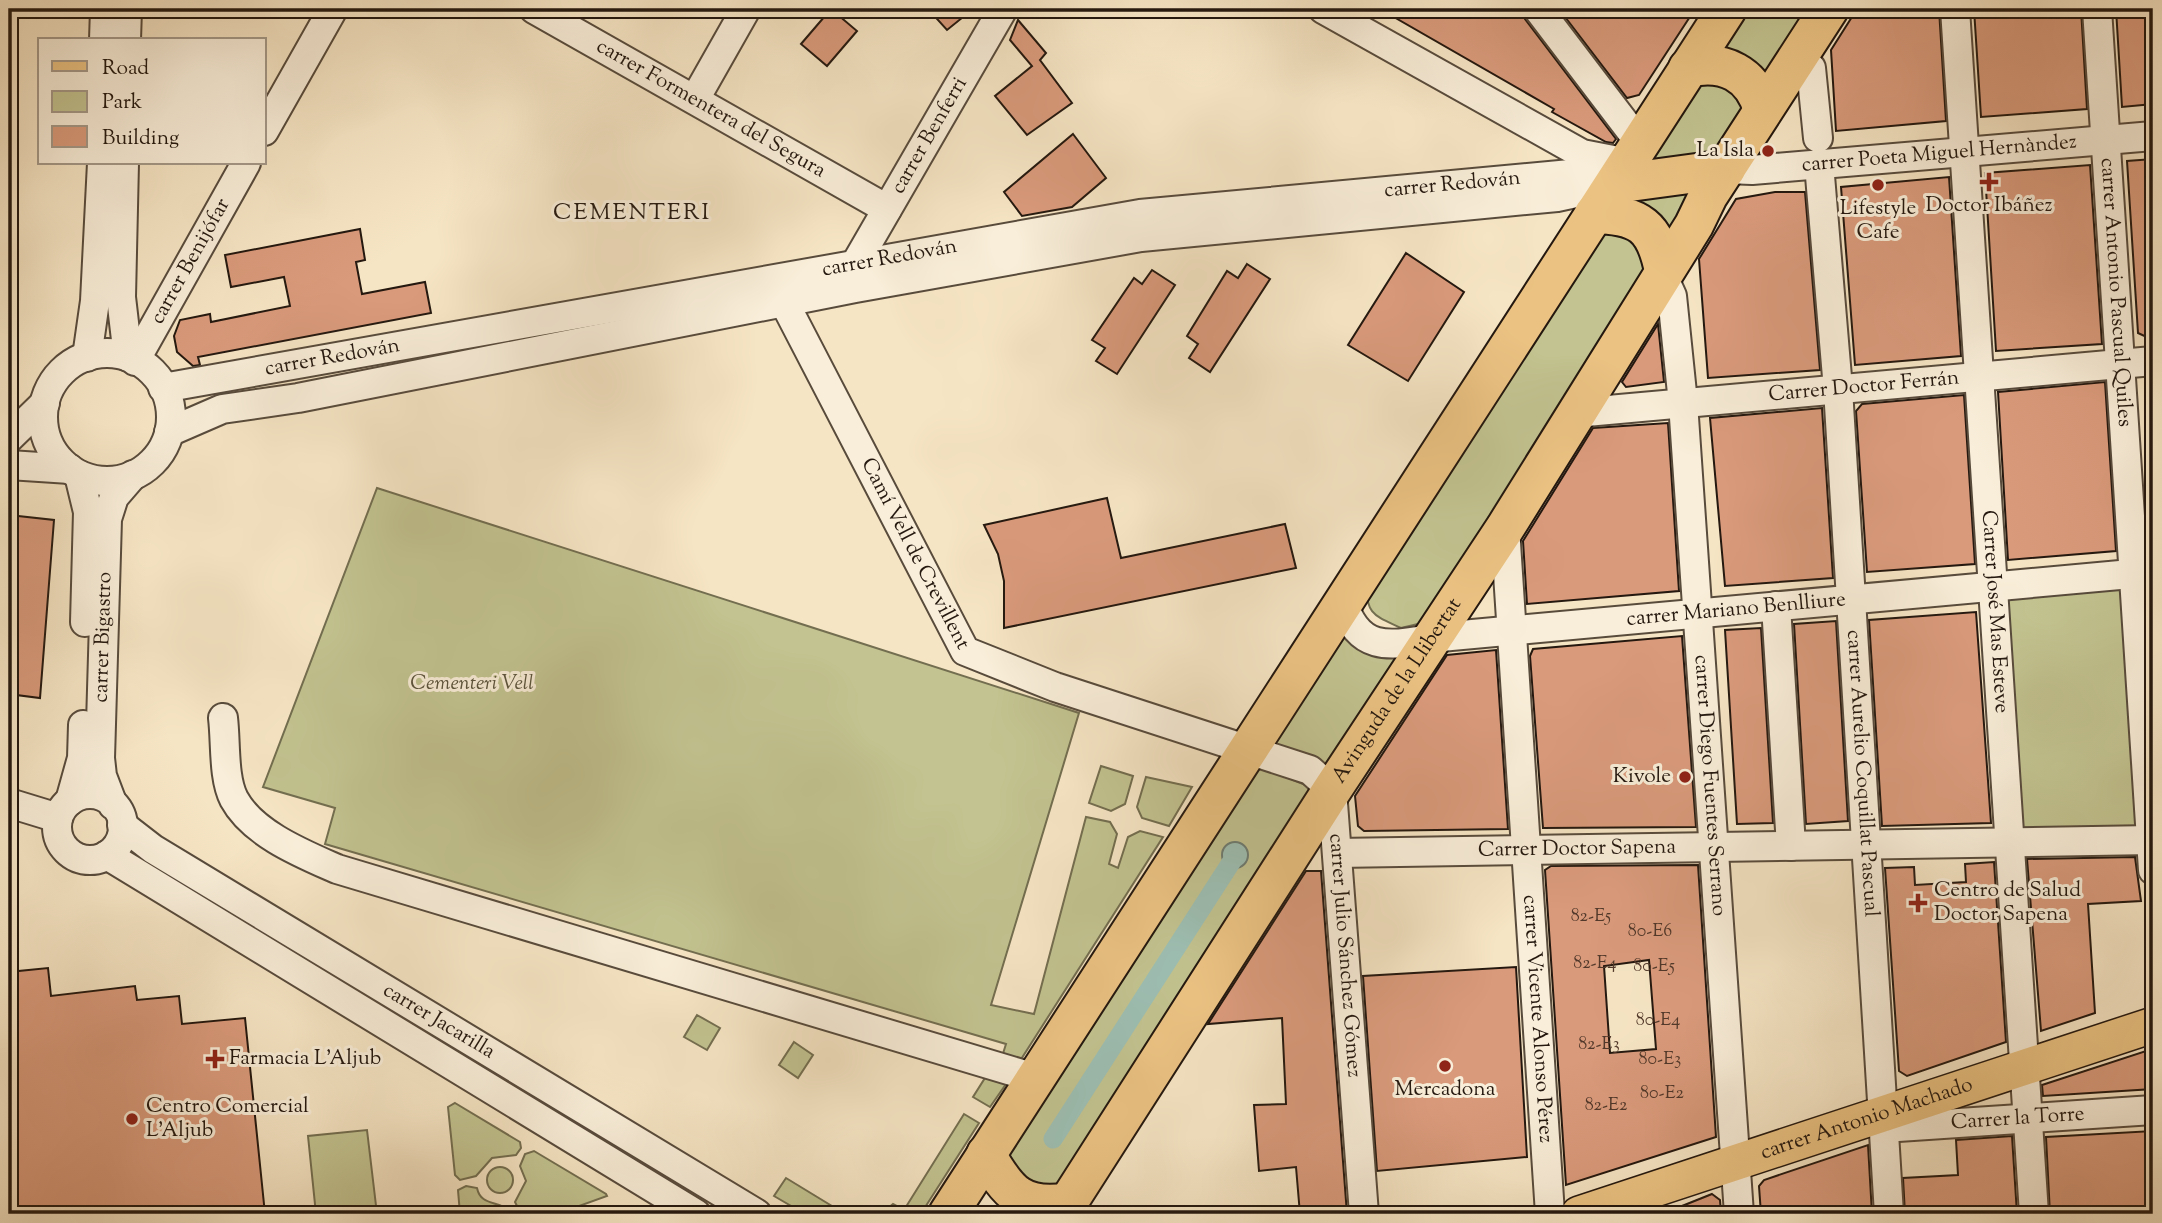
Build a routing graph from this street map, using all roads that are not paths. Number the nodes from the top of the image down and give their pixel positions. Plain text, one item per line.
1 (105, 9) edge
2 (127, 9) edge
3 (333, 9) edge
4 (534, 9) edge
5 (745, 9) edge
6 (1003, 9) edge
7 (1538, 9) edge
8 (1727, 9) edge
9 (1829, 9) edge
10 (1955, 9) edge
11 (2097, 9) edge
12 (1335, 12) edge
13 (104, 38) edge
14 (126, 38) edge
15 (1798, 58) junction
16 (1688, 68) junction
17 (695, 99) junction
18 (1763, 110) junction
19 (266, 127) edge
20 (2153, 136) edge
21 (2105, 140) junction
22 (1818, 151) junction
23 (1964, 152) junction
24 (102, 164) edge
25 (124, 164) edge
26 (245, 164) edge
27 (1726, 169) junction
28 (1620, 175) junction
29 (887, 209) junction
30 (856, 263) junction
31 (1663, 273) junction
32 (784, 302) junction
33 (87, 357) junction
34 (132, 359) junction
35 (2153, 361) edge
36 (2121, 364) junction
37 (1978, 377) junction
38 (163, 387) junction
39 (1838, 389) junction
40 (45, 403) junction
41 (1683, 403) junction
42 (1575, 412) junction
43 (169, 432) junction
44 (9, 438) edge
45 (9, 465) edge
46 (74, 472) junction
47 (134, 475) junction
48 (1505, 528) junction
49 (2144, 573) edge
50 (1992, 586) junction
51 (1851, 599) junction
52 (1343, 602) junction
53 (1776, 606) junction
54 (1698, 613) junction
55 (1512, 630) junction
56 (1432, 638) junction
57 (223, 718) dead end
58 (1248, 749) junction
59 (1332, 790) junction
60 (9, 803) edge
61 (64, 810) junction
62 (118, 815) junction
63 (2152, 840) edge
64 (2008, 842) junction
65 (1866, 845) junction
66 (1791, 846) junction
67 (1714, 847) junction
68 (1526, 850) junction
69 (1337, 853) junction
70 (107, 855) junction
71 (2153, 870) edge
72 (2153, 1025) edge
73 (2023, 1068) junction
74 (1035, 1078) junction
75 (2153, 1111) edge
76 (2027, 1117) junction
77 (1883, 1121) junction
78 (986, 1153) junction
79 (1735, 1163) junction
80 (707, 1184) junction
81 (1068, 1208) edge
82 (691, 1214) edge
83 (757, 1214) edge
84 (948, 1214) edge
85 (1364, 1214) edge
86 (1550, 1214) edge
87 (1579, 1214) edge
88 (1739, 1214) edge
89 (1889, 1214) edge
90 (2034, 1214) edge

1 - 13 street
2 - 14 street
3 - 19 street
4 - 17 street, carrer Formentera del Segura
5 - 17 street
6 - 29 street, carrer Benferri
7 - 28 street
8 - 16 highway
9 - 15 highway, Avinguda de la Llibertat
10 - 23 street, Carrer José Mas Esteve
11 - 21 street, carrer Antonio Pascual Quiles
12 - 28 street
15 - 18 highway, Avinguda de la Llibertat
15 - 22 street, carrer Aurelio Coquillat Pascual
16 - 18 highway
16 - 28 highway
17 - 29 street, carrer Formentera del Segura
18 - 27 highway, Avinguda de la Llibertat
20 - 21 street, carrer Poeta Miguel Hernàndez
21 - 23 street, carrer Poeta Miguel Hernàndez
21 - 36 street, carrer Antonio Pascual Quiles
22 - 23 street, carrer Poeta Miguel Hernàndez
22 - 27 street, carrer Poeta Miguel Hernàndez
22 - 39 street, carrer Aurelio Coquillat Pascual
23 - 37 street, Carrer José Mas Esteve
24 - 33 street
25 - 34 street
26 - 34 street, carrer Benijófar
27 - 28 highway
27 - 31 highway, Avinguda de la Llibertat
28 - 30 street, carrer Redován
28 - 31 highway
28 - 32 street, carrer Redován
28 - 52 highway
29 - 30 street, carrer Benferri
30 - 38 street, carrer Redován
31 - 41 street, carrer Diego Fuentes Serrano
31 - 42 highway, Avinguda de la Llibertat
32 - 43 street, carrer Redován
32 - 58 street, Camí Vell de Crevillent
33 - 34 street
33 - 40 street
34 - 38 street
35 - 36 street, Carrer Doctor Ferrán
36 - 37 street, Carrer Doctor Ferrán
36 - 49 street, carrer Antonio Pascual Quiles
37 - 39 street, Carrer Doctor Ferrán
37 - 50 street, Carrer José Mas Esteve
38 - 43 street
39 - 41 street, Carrer Doctor Ferrán
39 - 51 street, carrer Aurelio Coquillat Pascual
40 - 44 street
40 - 46 street
41 - 42 street, Carrer Doctor Ferrán
41 - 54 street, carrer Diego Fuentes Serrano
42 - 48 highway, Avinguda de la Llibertat
43 - 47 street
45 - 46 street
46 - 47 street
46 - 61 street, carrer Bigastro
47 - 62 street, carrer Bigastro
48 - 55 street, carrer Vicente Alonso Pérez
48 - 56 highway, Avinguda de la Llibertat
49 - 50 street, carrer Mariano Benlliure
49 - 63 street, carrer Antonio Pascual Quiles
50 - 51 street, carrer Mariano Benlliure
50 - 64 street, Carrer José Mas Esteve
51 - 53 street, carrer Mariano Benlliure
51 - 65 street, carrer Aurelio Coquillat Pascual
52 - 56 street, carrer Mariano Benlliure
52 - 58 highway
53 - 54 street, carrer Mariano Benlliure
53 - 66 street
54 - 55 street, carrer Mariano Benlliure
54 - 67 street, carrer Diego Fuentes Serrano
55 - 56 street, carrer Mariano Benlliure
55 - 68 street, carrer Vicente Alonso Pérez
56 - 59 highway, Avinguda de la Llibertat
57 - 74 street
58 - 59 street
58 - 74 highway
59 - 69 street, carrer Julio Sánchez Gómez
59 - 81 highway, Avinguda de la Llibertat
60 - 61 street
61 - 62 street
61 - 70 street
62 - 70 street
62 - 80 street, carrer Jacarilla
63 - 64 street, Carrer Doctor Sapena
63 - 71 street, carrer Antonio Pascual Quiles
64 - 65 street, Carrer Doctor Sapena
64 - 73 street, Carrer José Mas Esteve
65 - 66 street, Carrer Doctor Sapena
65 - 77 street, carrer Aurelio Coquillat Pascual
66 - 67 street, Carrer Doctor Sapena
67 - 68 street, Carrer Doctor Sapena
67 - 79 street, carrer Diego Fuentes Serrano
68 - 69 street, Carrer Doctor Sapena
68 - 86 street, carrer Vicente Alonso Pérez
69 - 85 street, carrer Julio Sánchez Gómez
70 - 82 street, carrer Jacarilla
72 - 73 main road, carrer Antonio Machado
73 - 76 street, Carrer José Mas Esteve
73 - 77 main road, carrer Antonio Machado
74 - 78 highway
75 - 76 street, Carrer la Torre
76 - 77 street, Carrer la Torre
76 - 90 street, Carrer José Mas Esteve
77 - 79 main road, carrer Antonio Machado
77 - 89 street, carrer Aurelio Coquillat Pascual
78 - 81 highway
78 - 84 highway
79 - 87 main road, carrer Antonio Machado
79 - 88 street, carrer Diego Fuentes Serrano
80 - 82 street
80 - 83 street, carrer Jacarilla

